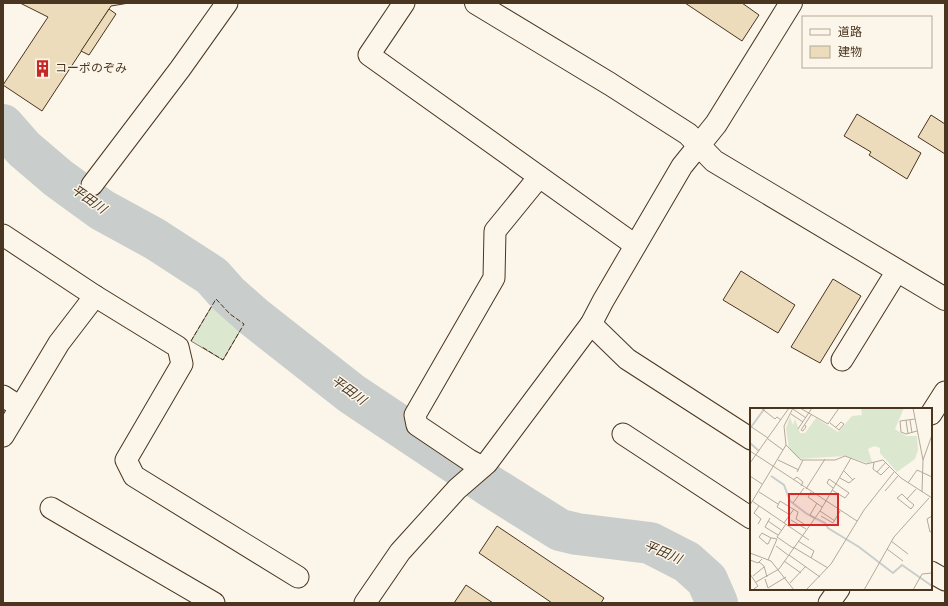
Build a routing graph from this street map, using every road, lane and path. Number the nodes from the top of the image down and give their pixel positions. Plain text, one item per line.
1 (227, 3) edge
2 (404, 3) edge
3 (476, 3) edge
4 (791, 3) edge
5 (699, 145) junction
6 (539, 177) junction
7 (92, 185) dead end
8 (3, 235) edge
9 (635, 246) junction
10 (896, 270) junction
11 (95, 296) junction
12 (945, 299) edge
13 (591, 324) junction
14 (842, 360) dead end
15 (945, 392) edge
16 (3, 396) edge
17 (20, 407) junction
18 (932, 412) edge
19 (623, 434) dead end
20 (3, 436) edge
21 (750, 438) edge
22 (475, 472) junction
23 (51, 508) dead end
24 (750, 517) edge
25 (932, 573) edge
26 (298, 577) dead end
27 (945, 580) edge
28 (838, 590) edge
29 (214, 603) edge
30 (365, 603) edge
31 (829, 603) edge

1 - 7 street
2 - 6 street
3 - 5 street
4 - 5 street
5 - 9 street
5 - 10 street
6 - 9 street
6 - 22 street
8 - 11 street
9 - 13 street
10 - 12 street
10 - 14 street
11 - 17 street
11 - 26 street
13 - 21 street
13 - 22 street
15 - 18 street
16 - 17 street
17 - 20 street
19 - 24 street
22 - 30 street
23 - 29 street
25 - 27 street
28 - 31 street

